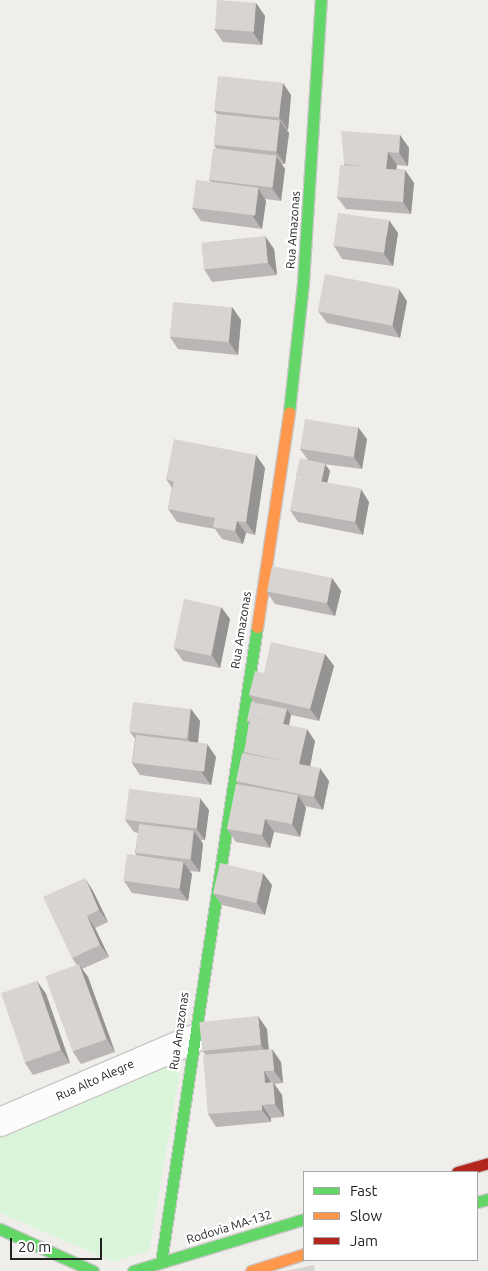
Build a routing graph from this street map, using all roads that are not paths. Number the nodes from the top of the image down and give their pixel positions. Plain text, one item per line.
1 (321, 0) edge
2 (191, 1040) junction
3 (0, 1122) edge
4 (488, 1163) edge
5 (461, 1171) edge
6 (303, 1219) edge
7 (0, 1229) edge
8 (303, 1254) edge
9 (161, 1262) junction
10 (93, 1271) edge
11 (132, 1271) edge
12 (250, 1271) edge

1 - 2 street, Rua Amazonas
2 - 3 street, Rua Alto Alegre
2 - 9 street, Rua Amazonas
4 - 5 street
6 - 9 street, Rodovia MA-132
7 - 10 street
8 - 12 street
9 - 11 street, Rodovia MA-132

